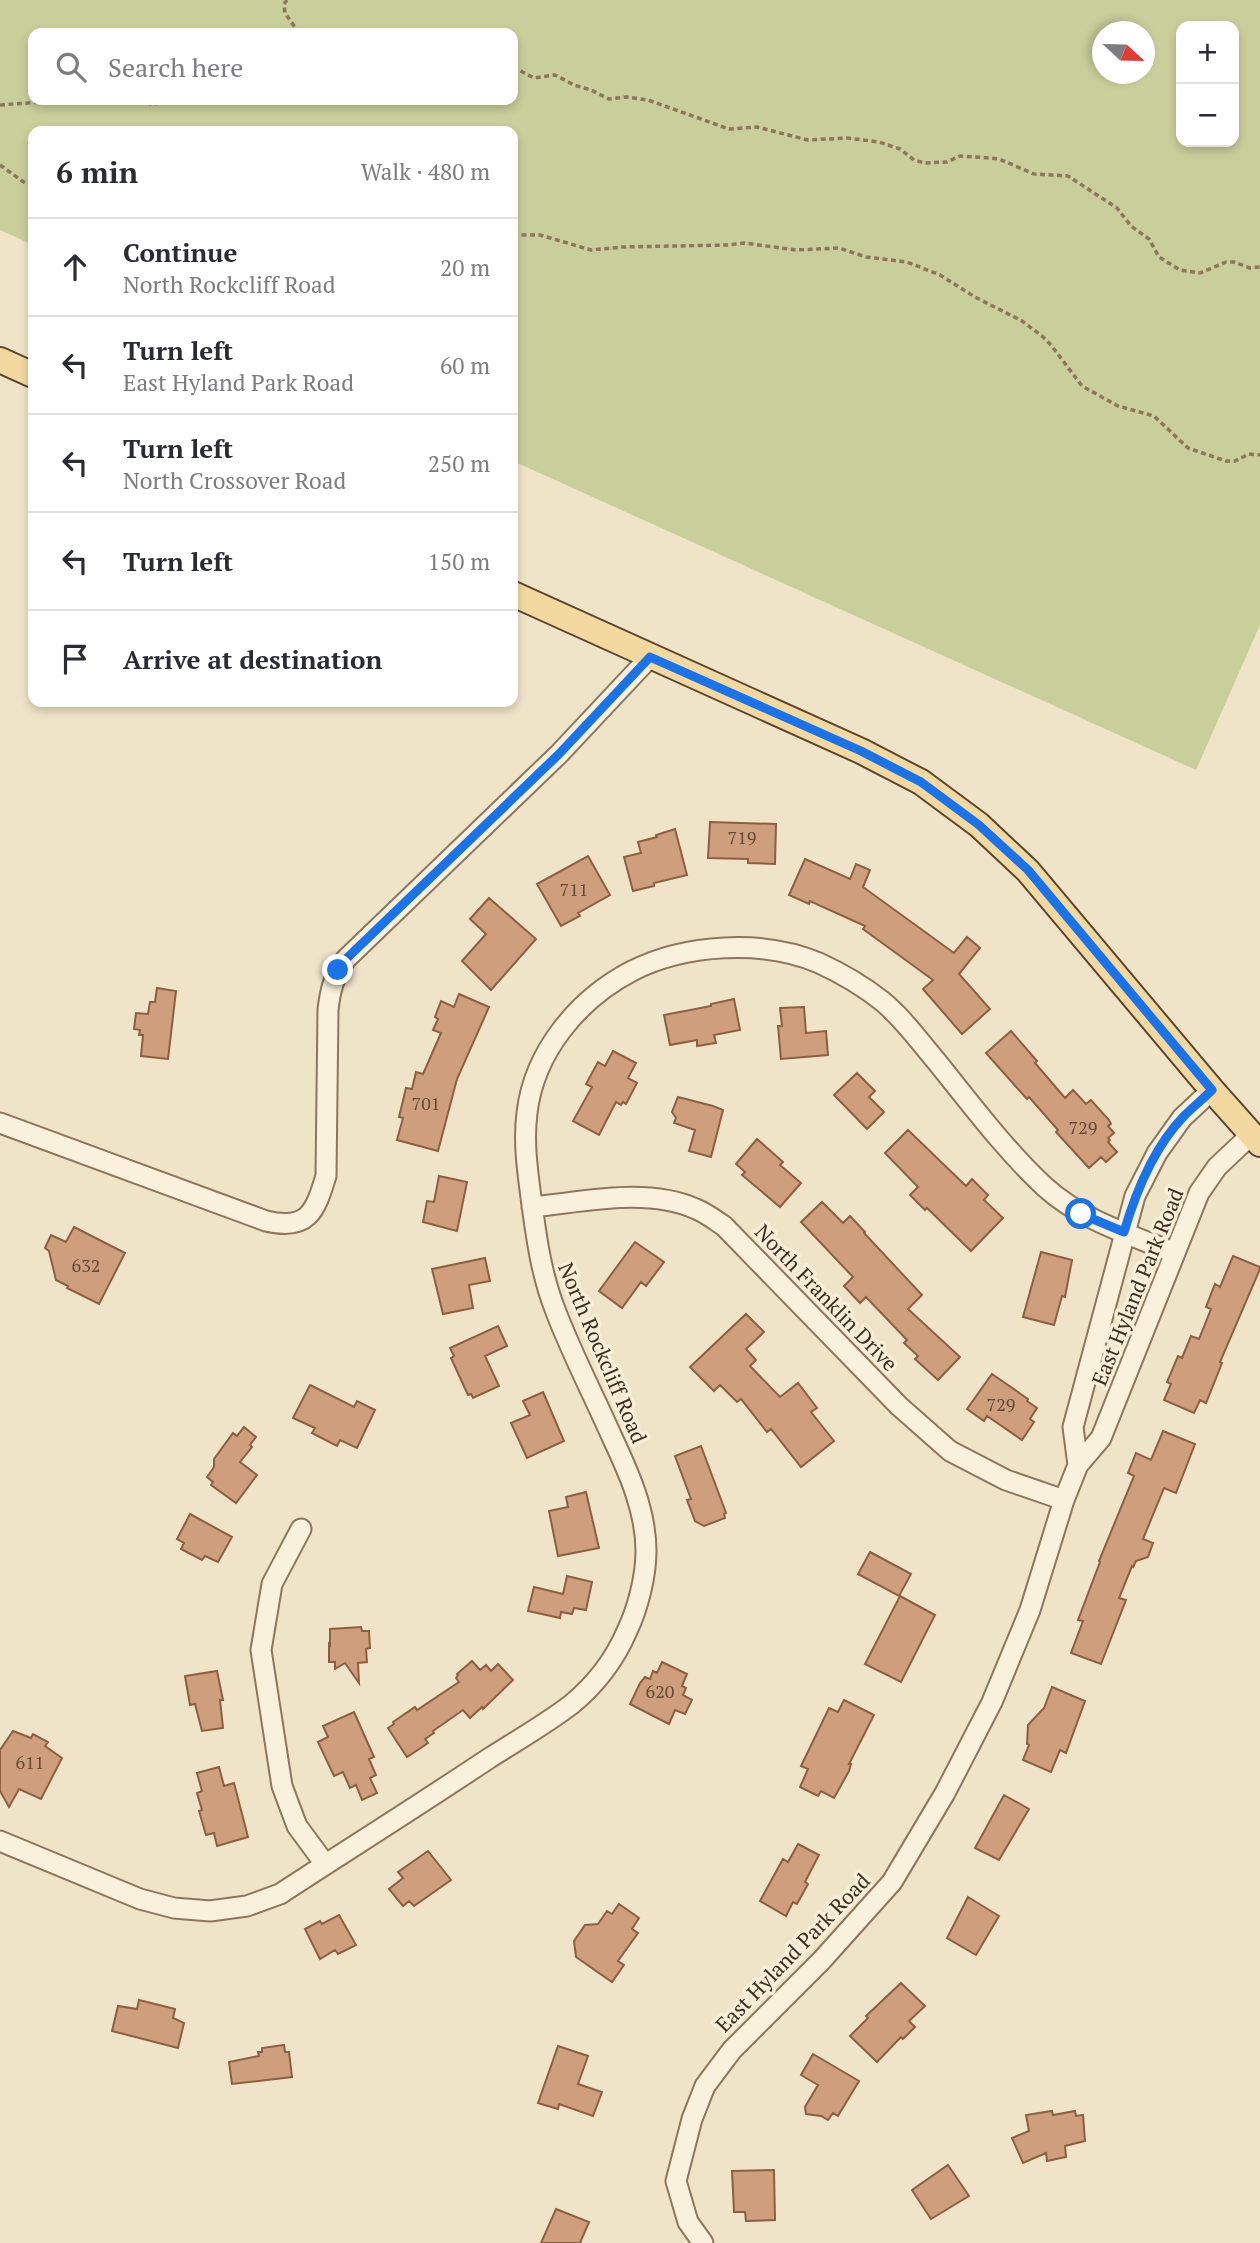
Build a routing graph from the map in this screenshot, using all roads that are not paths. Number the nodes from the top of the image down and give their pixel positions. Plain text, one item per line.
1 (0, 360) edge
2 (28, 373) edge
3 (518, 596) edge
4 (650, 657) junction
5 (1212, 1090) junction
6 (0, 1123) edge
7 (1256, 1139) edge
8 (532, 1207) junction
9 (1124, 1232) junction
10 (1175, 1253) junction
11 (1078, 1465) junction
12 (1064, 1500) junction
13 (301, 1529) dead end
14 (0, 1841) edge
15 (325, 1864) junction
16 (703, 2243) edge

1 - 2 main road
3 - 4 main road
4 - 5 main road
4 - 6 street
5 - 7 main road
5 - 9 street, East Hyland Park Road
7 - 10 street, East Hyland Park Road
8 - 9 street, North Rockcliff Road
8 - 12 street, North Franklin Drive
8 - 15 street, North Rockcliff Road
9 - 10 street, North Rockcliff Road
9 - 11 street, East Hyland Park Road
10 - 11 street, East Hyland Park Road
11 - 12 street, East Hyland Park Road
12 - 16 street, East Hyland Park Road
13 - 15 street
14 - 15 street, North Rockcliff Road

